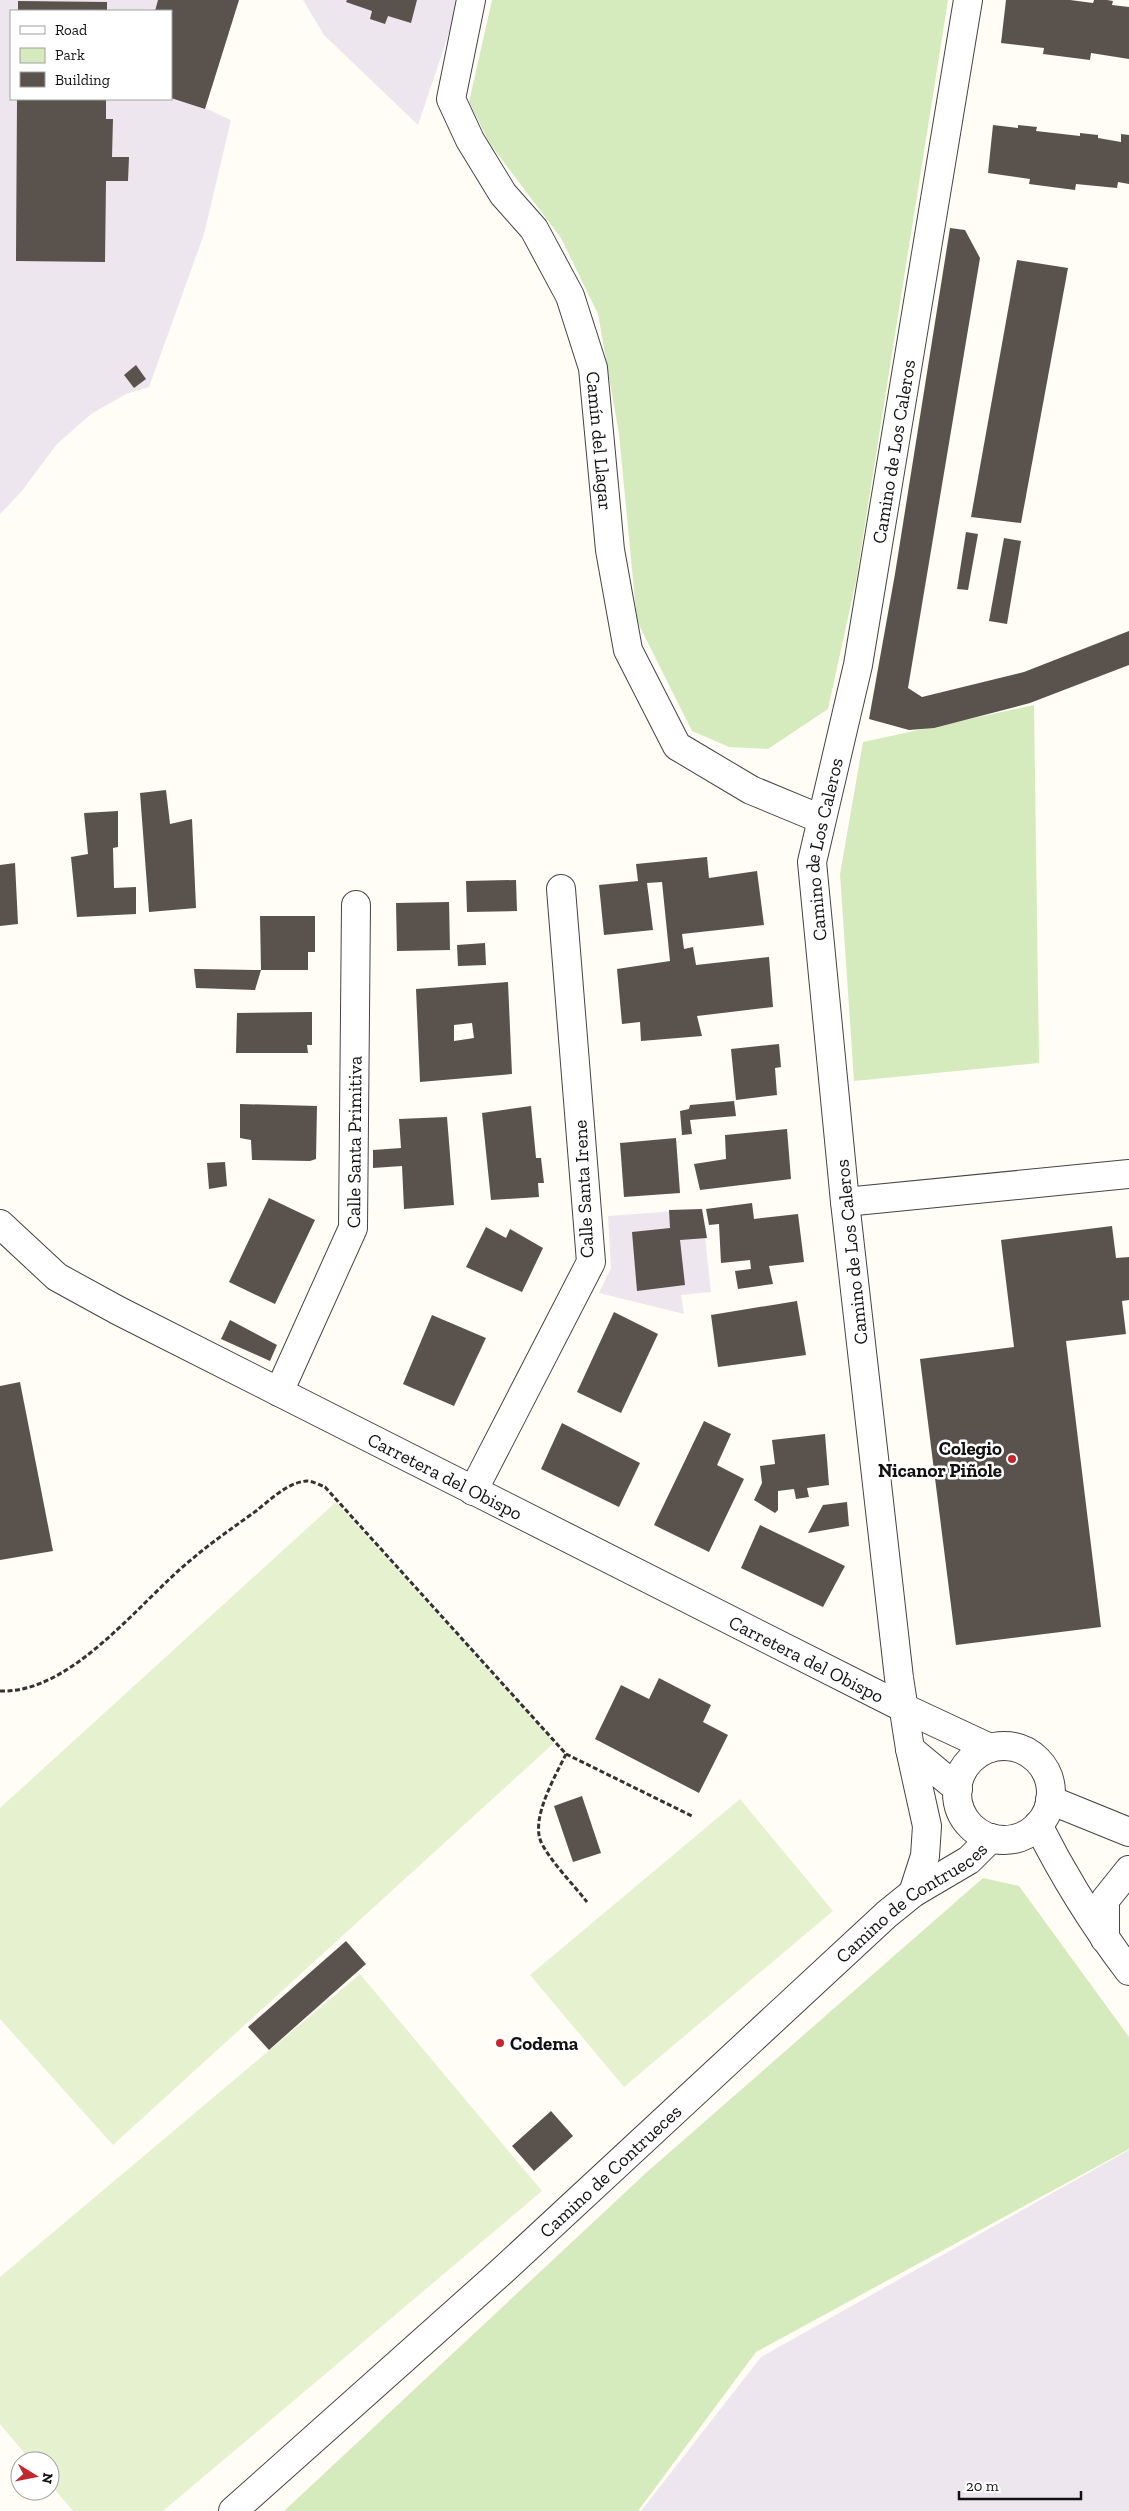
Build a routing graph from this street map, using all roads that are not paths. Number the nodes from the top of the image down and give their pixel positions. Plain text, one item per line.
1 (471, 0) edge
2 (968, 0) edge
3 (821, 819) junction
4 (561, 889) dead end
5 (356, 905) dead end
6 (1129, 1174) edge
7 (845, 1202) junction
8 (0, 1224) edge
9 (279, 1392) junction
10 (473, 1491) junction
11 (902, 1707) junction
12 (990, 1748) junction
13 (910, 1749) junction
14 (957, 1792) junction
15 (1050, 1800) junction
16 (1038, 1825) junction
17 (927, 1826) junction
18 (1129, 1832) edge
19 (991, 1838) junction
20 (1129, 1870) edge
21 (913, 1893) junction
22 (1105, 1940) junction
23 (1129, 1971) edge
24 (233, 2511) edge

1 - 3 street, Camín del Llagar
2 - 3 street, Camino de Los Caleros
3 - 7 street, Camino de Los Caleros
4 - 10 street, Calle Santa Irene
5 - 9 street, Calle Santa Primitiva
6 - 7 street
7 - 11 street, Camino de Los Caleros
8 - 9 street, Carretera del Obispo
9 - 10 street, Carretera del Obispo
10 - 11 street, Carretera del Obispo
11 - 12 street, Carretera del Obispo
11 - 13 street, Carretera del Obispo
12 - 14 street
12 - 15 street
13 - 14 street
13 - 17 street, Carretera del Obispo
14 - 17 street
14 - 19 street
15 - 16 street
15 - 18 street
16 - 19 street
16 - 22 street
17 - 21 street, Carretera del Obispo
19 - 21 street, Camino de Contrueces
20 - 22 street
21 - 24 street, Camino de Contrueces
22 - 23 street

